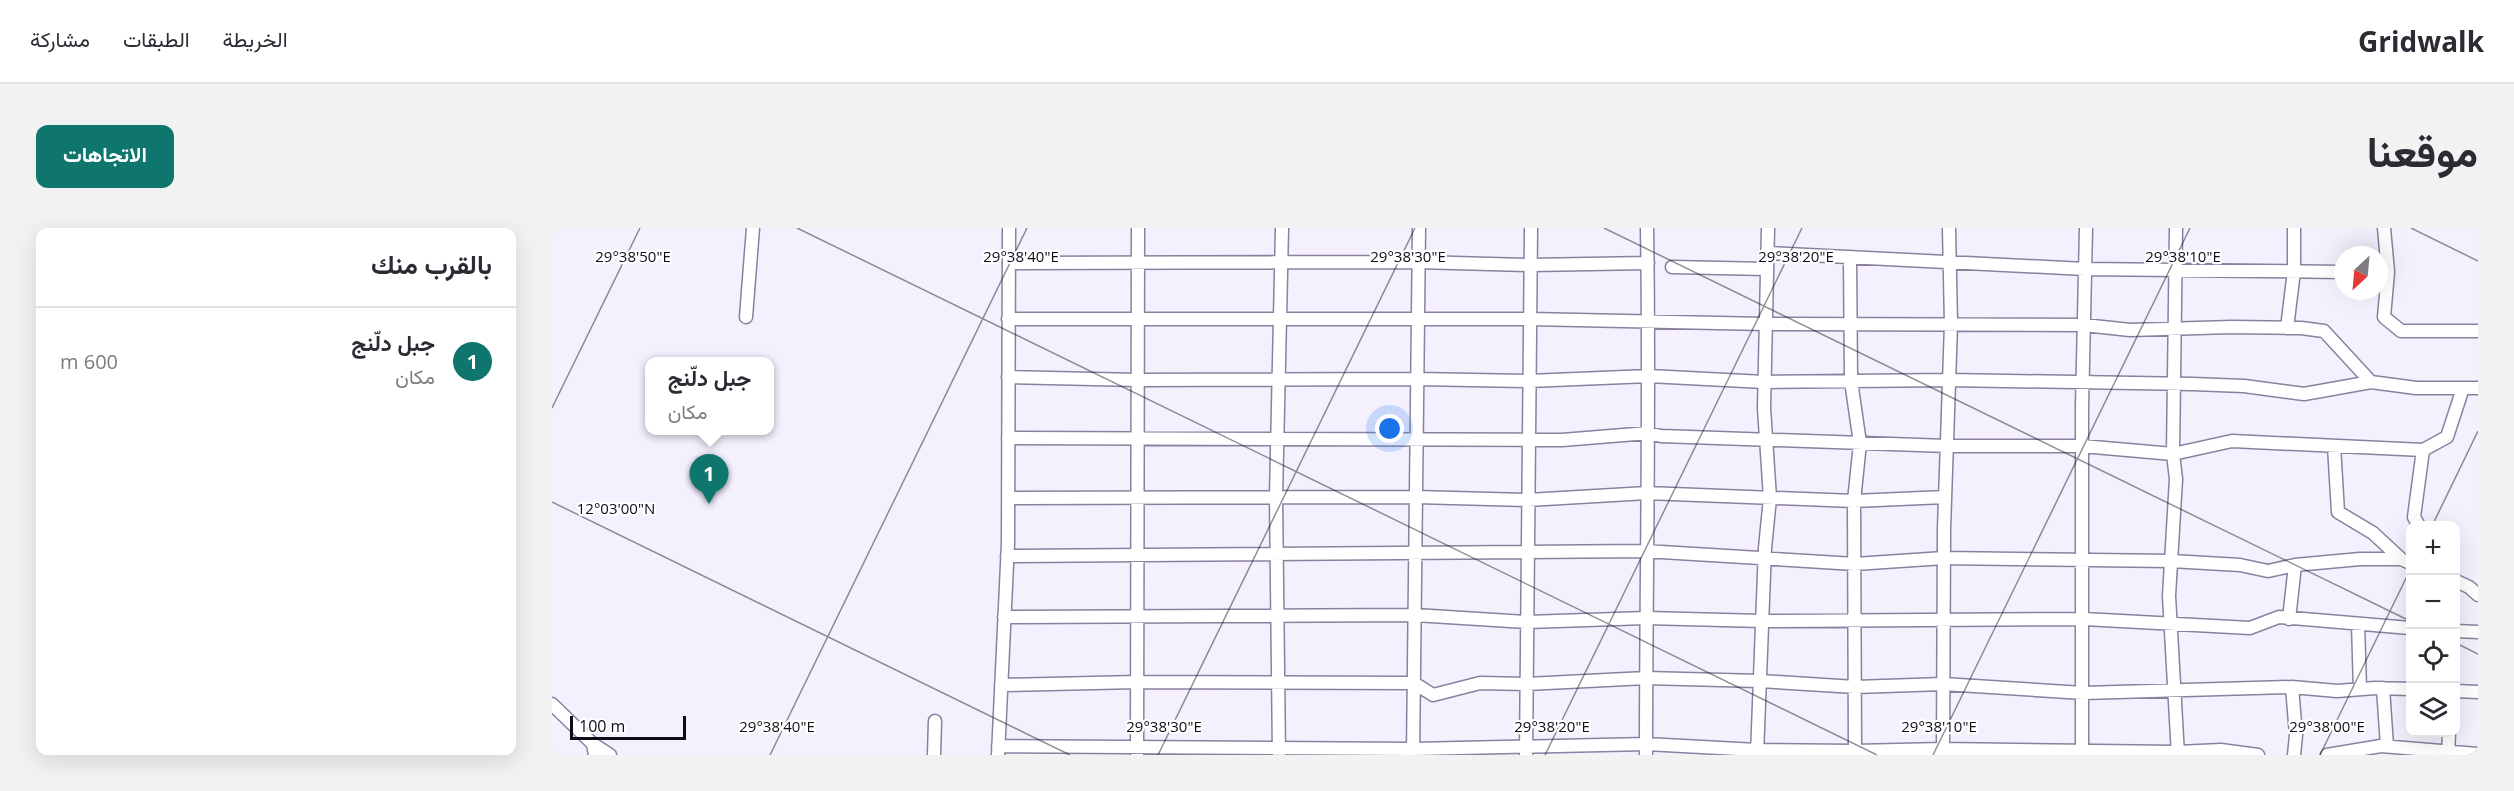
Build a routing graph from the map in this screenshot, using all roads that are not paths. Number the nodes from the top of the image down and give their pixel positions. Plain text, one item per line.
1 (753, 228) edge
2 (1009, 228) edge
3 (1138, 228) edge
4 (1282, 228) edge
5 (1419, 228) edge
6 (1531, 228) edge
7 (1647, 228) edge
8 (1768, 228) edge
9 (1949, 228) edge
10 (2086, 228) edge
11 (2176, 228) edge
12 (2294, 228) edge
13 (2384, 228) edge
14 (2384, 246) edge
15 (1768, 253) junction
16 (1850, 257) junction
17 (1418, 262) junction
18 (1949, 262) junction
19 (1009, 263) junction
20 (1138, 263) junction
21 (1282, 263) junction
22 (1647, 263) junction
23 (1530, 265) junction
24 (1672, 267) dead end
25 (1767, 269) junction
26 (2085, 269) junction
27 (2175, 270) junction
28 (2294, 271) junction
29 (2334, 272) edge
30 (2384, 300) edge
31 (746, 317) dead end
32 (1008, 319) junction
33 (1138, 319) junction
34 (1530, 319) junction
35 (1280, 320) junction
36 (1418, 321) junction
37 (1649, 321) junction
38 (1765, 324) junction
39 (1850, 324) junction
40 (1951, 324) junction
41 (2084, 325) junction
42 (2287, 328) junction
43 (2176, 329) junction
44 (2478, 331) edge
45 (1649, 376) junction
46 (1008, 377) junction
47 (1279, 379) junction
48 (1417, 379) junction
49 (1138, 380) junction
50 (1949, 380) junction
51 (1529, 381) junction
52 (1851, 381) junction
53 (1764, 382) junction
54 (2370, 382) junction
55 (2082, 383) junction
56 (2174, 384) junction
57 (2463, 388) junction
58 (2478, 388) edge
59 (1648, 433) junction
60 (1138, 437) junction
61 (1008, 438) junction
62 (1277, 438) junction
63 (1416, 439) junction
64 (1529, 439) junction
65 (1766, 440) junction
66 (1860, 443) junction
67 (1947, 446) junction
68 (2082, 446) junction
69 (2334, 446) junction
70 (2423, 450) junction
71 (2173, 454) junction
72 (1647, 493) junction
73 (1138, 497) junction
74 (1276, 497) junction
75 (1416, 497) junction
76 (1945, 497) junction
77 (1008, 498) junction
78 (1770, 498) junction
79 (1528, 500) junction
80 (1854, 501) junction
81 (2416, 521) edge
82 (1646, 551) junction
83 (1528, 554) junction
84 (1137, 555) junction
85 (1276, 555) junction
86 (1415, 555) junction
87 (1007, 556) junction
88 (1944, 558) junction
89 (1765, 560) junction
90 (2083, 561) junction
91 (2171, 561) junction
92 (2406, 561) edge
93 (1855, 564) junction
94 (2295, 565) junction
95 (2460, 583) edge
96 (2478, 596) edge
97 (1415, 615) junction
98 (1277, 616) junction
99 (1004, 617) junction
100 (1137, 617) junction
101 (1646, 618) junction
102 (1855, 619) junction
103 (2084, 619) junction
104 (2289, 619) junction
105 (1762, 621) junction
106 (1944, 621) junction
107 (1527, 622) junction
108 (2171, 623) junction
109 (2358, 624) junction
110 (2406, 628) edge
111 (2460, 631) edge
112 (2478, 632) edge
113 (1646, 678) junction
114 (1760, 681) junction
115 (1137, 682) junction
116 (1279, 682) junction
117 (1414, 683) junction
118 (1527, 684) junction
119 (1943, 684) junction
120 (1001, 685) junction
121 (1855, 687) junction
122 (2292, 687) junction
123 (2382, 688) junction
124 (2175, 689) junction
125 (2360, 689) junction
126 (2406, 689) edge
127 (2460, 692) edge
128 (2478, 692) edge
129 (2083, 693) junction
130 (552, 704) edge
131 (935, 721) dead end
132 (2449, 737) edge
133 (2387, 746) junction
134 (1646, 749) edge
135 (594, 750) edge
136 (998, 751) edge
137 (1526, 751) edge
138 (1137, 752) edge
139 (1279, 752) edge
140 (1414, 752) edge
141 (1943, 752) edge
142 (1757, 753) edge
143 (1855, 753) edge
144 (2082, 753) edge
145 (2448, 753) edge
146 (2178, 754) edge
147 (2478, 754) edge
148 (610, 755) edge
149 (934, 755) edge
150 (2258, 755) edge
151 (2294, 755) edge
152 (2327, 755) edge

1 - 31 street
2 - 19 street
3 - 20 street
4 - 21 street
5 - 17 street
6 - 23 street
7 - 22 street
8 - 15 street
9 - 18 street
10 - 26 street
11 - 27 street
12 - 28 street
13 - 14 street
15 - 16 street
15 - 25 street
16 - 18 street
16 - 39 street
17 - 21 street
17 - 23 street
17 - 36 street
18 - 26 street
18 - 40 street
19 - 20 street
19 - 32 street
20 - 21 street
20 - 33 street
21 - 35 street
22 - 23 street
22 - 37 street
23 - 34 street
24 - 25 street
25 - 38 street
26 - 27 street
26 - 41 street
27 - 28 street
27 - 43 street
28 - 29 street
28 - 42 street
30 - 44 street
32 - 33 street
32 - 46 street
33 - 35 street
33 - 49 street
34 - 36 street
34 - 37 street
34 - 51 street
35 - 36 street
35 - 47 street
36 - 48 street
37 - 38 street
37 - 45 street
38 - 39 street
38 - 53 street
39 - 40 street
39 - 52 street
40 - 41 street
40 - 50 street
41 - 43 street
41 - 55 street
42 - 43 street
42 - 54 street
43 - 56 street
45 - 51 street
45 - 53 street
45 - 59 street
46 - 49 street
46 - 61 street
47 - 48 street
47 - 49 street
47 - 62 street
48 - 51 street
48 - 63 street
49 - 60 street
50 - 52 street
50 - 55 street
50 - 67 street
51 - 64 street
52 - 53 street
52 - 66 street
53 - 65 street
54 - 56 street
54 - 57 street
55 - 56 street
55 - 68 street
56 - 71 street
57 - 58 street
57 - 70 street
59 - 64 street
59 - 65 street
59 - 72 street
60 - 61 street
60 - 62 street
60 - 73 street
61 - 77 street
62 - 63 street
62 - 74 street
63 - 64 street
63 - 75 street
64 - 79 street
65 - 66 street
65 - 78 street
66 - 67 street
66 - 80 street
67 - 68 street
67 - 76 street
68 - 71 street
68 - 90 street
69 - 70 street
69 - 71 street
69 - 92 street
70 - 81 street
71 - 91 street
72 - 78 street
72 - 79 street
72 - 82 street
73 - 74 street
73 - 77 street
73 - 84 street
74 - 75 street
74 - 85 street
75 - 79 street
75 - 86 street
76 - 80 street
76 - 88 street
77 - 87 street
78 - 80 street
78 - 89 street
79 - 83 street
80 - 93 street
82 - 83 street
82 - 89 street
82 - 101 street
83 - 86 street
83 - 107 street
84 - 85 street
84 - 87 street
84 - 100 street
85 - 86 street
85 - 98 street
86 - 97 street
87 - 99 street
88 - 90 street
88 - 93 street
88 - 106 street
89 - 93 street
89 - 105 street
90 - 91 street
90 - 103 street
91 - 94 street
91 - 108 street
92 - 94 street
93 - 102 street
94 - 104 street
95 - 96 street
97 - 98 street
97 - 107 street
97 - 117 street
98 - 100 street
98 - 116 street
99 - 100 street
99 - 120 street
100 - 115 street
101 - 105 street
101 - 107 street
101 - 113 street
102 - 105 street
102 - 106 street
102 - 121 street
103 - 106 street
103 - 108 street
103 - 129 street
104 - 108 street
104 - 109 street
105 - 114 street
106 - 119 street
107 - 118 street
108 - 124 street
109 - 110 street
109 - 125 street
111 - 112 street
113 - 114 street
113 - 118 street
113 - 134 street
114 - 121 street
114 - 142 street
115 - 116 street
115 - 120 street
115 - 138 street
116 - 117 street
116 - 139 street
117 - 118 street
117 - 140 street
118 - 137 street
119 - 121 street
119 - 129 street
119 - 141 street
120 - 136 street
121 - 143 street
122 - 124 street
122 - 125 street
122 - 151 street
123 - 125 street
123 - 126 street
123 - 133 street
124 - 129 street
124 - 146 street
127 - 128 street
129 - 144 street
130 - 135 street
131 - 149 street
132 - 145 street
133 - 145 street
133 - 152 street
134 - 137 street
134 - 142 street
135 - 148 street
136 - 138 street
137 - 140 street
138 - 139 street
139 - 140 street
141 - 143 street
141 - 144 street
142 - 143 street
144 - 146 street
145 - 147 street
146 - 150 street

